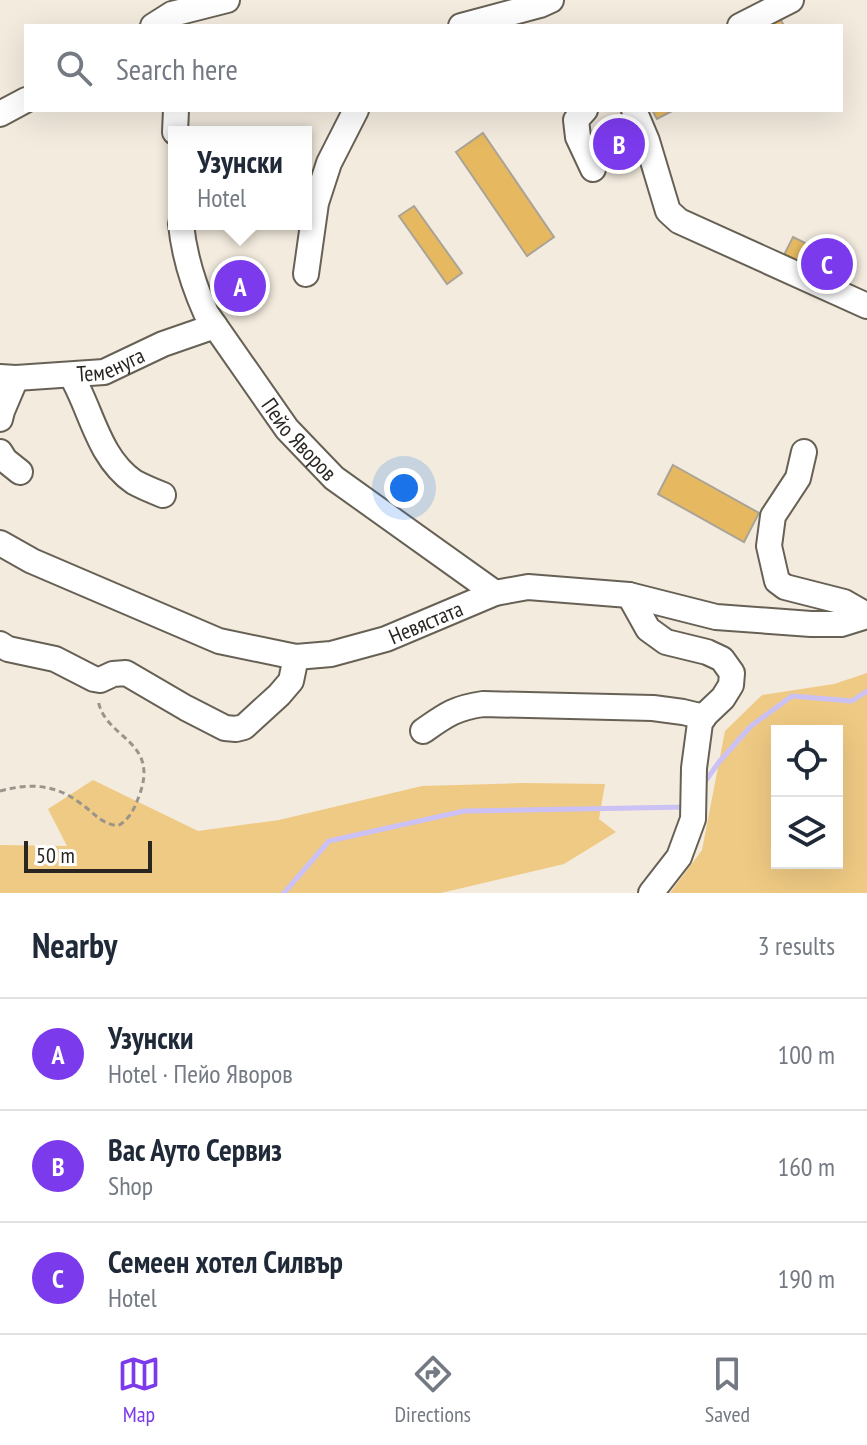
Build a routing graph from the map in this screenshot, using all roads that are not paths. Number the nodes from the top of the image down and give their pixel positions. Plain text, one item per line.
1 (227, 0) edge
2 (551, 0) edge
3 (791, 0) edge
4 (168, 17) edge
5 (469, 24) edge
6 (744, 24) edge
7 (24, 101) edge
8 (355, 112) edge
9 (583, 112) edge
10 (635, 112) edge
11 (0, 114) edge
12 (593, 169) dead end
13 (182, 230) edge
14 (306, 274) dead end
15 (867, 306) edge
16 (215, 326) junction
17 (71, 375) junction
18 (8, 378) edge
19 (0, 419) edge
20 (0, 452) edge
21 (804, 452) dead end
22 (20, 472) dead end
23 (163, 495) dead end
24 (0, 543) edge
25 (495, 593) junction
26 (629, 595) junction
27 (867, 615) edge
28 (0, 644) edge
29 (296, 657) junction
30 (704, 717) junction
31 (423, 731) dead end
32 (651, 893) edge

1 - 4 street
2 - 5 street
3 - 6 street
7 - 11 street
8 - 14 street
9 - 12 street
10 - 15 street
13 - 16 street, Пейо Яворов
16 - 17 street, Теменуга
16 - 25 street, Пейо Яворов
17 - 18 street, Теменуга
17 - 23 street
18 - 19 street
20 - 22 street
21 - 27 street
24 - 29 street, Невястата
25 - 26 street, Невястата
25 - 29 street, Невястата
26 - 27 street, Невястата
26 - 30 street
28 - 29 street
30 - 31 street
30 - 32 street

